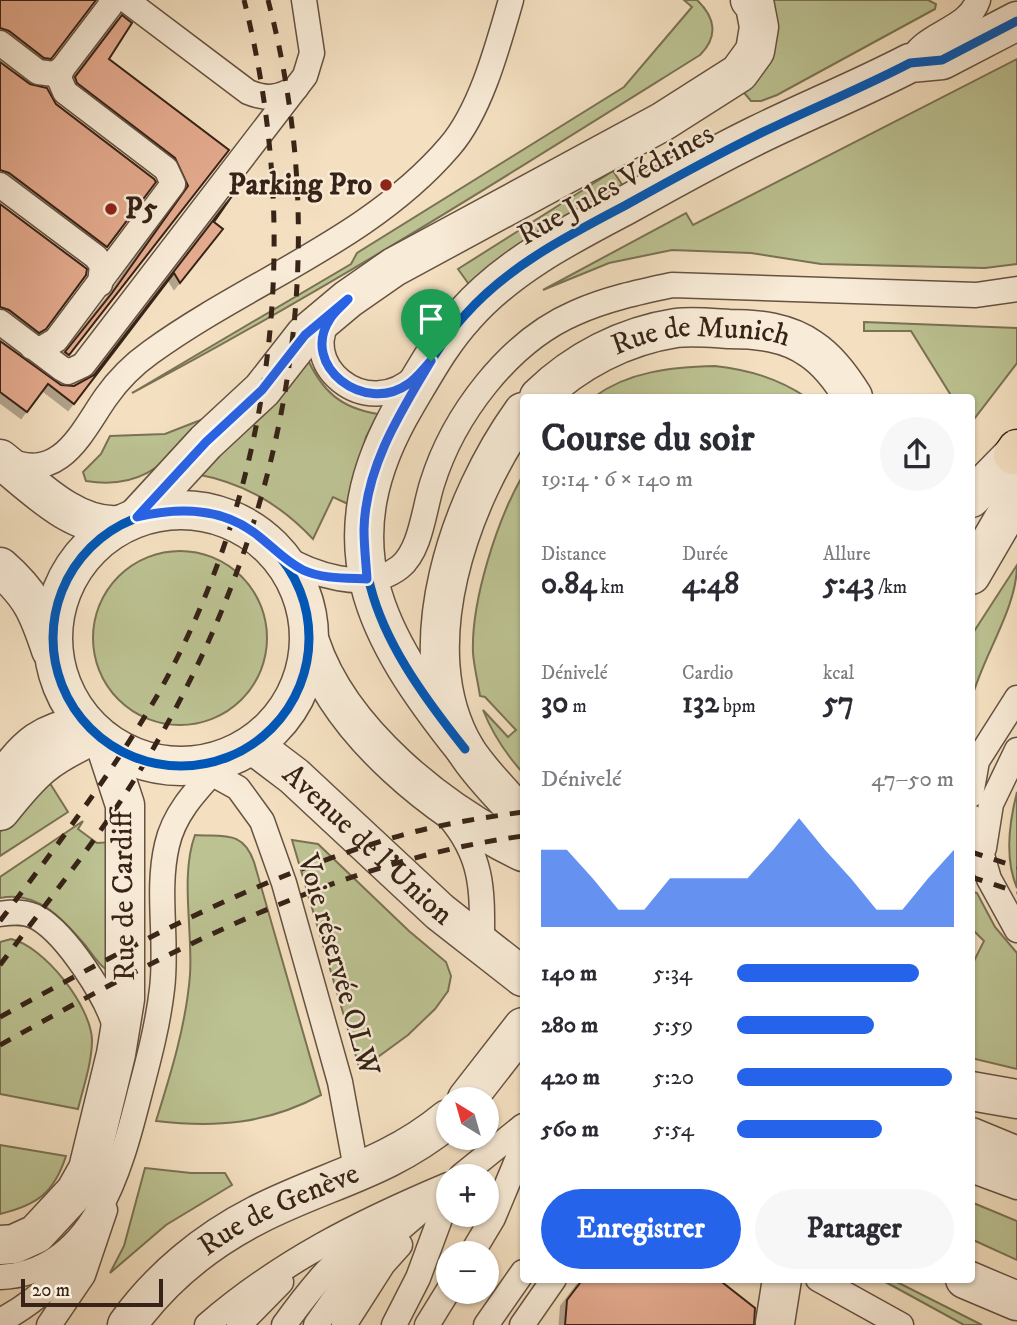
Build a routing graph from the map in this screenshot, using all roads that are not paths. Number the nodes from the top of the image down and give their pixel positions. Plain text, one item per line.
1 (511, 0) edge
2 (750, 0) edge
3 (978, 0) edge
4 (117, 2) edge
5 (310, 2) edge
6 (1017, 21) edge
7 (0, 43) edge
8 (910, 63) junction
9 (62, 69) junction
10 (296, 88) junction
11 (0, 185) edge
12 (100, 284) junction
13 (1017, 289) edge
14 (348, 299) junction
15 (0, 322) edge
16 (32, 347) junction
17 (431, 361) junction
18 (542, 394) edge
19 (851, 394) edge
20 (520, 416) edge
21 (1015, 452) edge
22 (0, 458) edge
23 (975, 494) edge
24 (1017, 496) edge
25 (975, 507) edge
26 (127, 521) junction
27 (279, 555) junction
28 (0, 567) edge
29 (975, 568) edge
30 (367, 579) junction
31 (310, 642) junction
32 (54, 659) junction
33 (1017, 698) edge
34 (94, 731) junction
35 (465, 749) junction
36 (1017, 750) edge
37 (222, 760) junction
38 (975, 763) edge
39 (0, 772) edge
40 (433, 798) junction
41 (0, 811) edge
42 (520, 815) edge
43 (975, 831) edge
44 (520, 850) edge
45 (984, 862) junction
46 (0, 914) edge
47 (1017, 930) edge
48 (482, 947) junction
49 (520, 976) edge
50 (520, 1031) edge
51 (116, 1054) junction
52 (478, 1087) edge
53 (975, 1092) edge
54 (1017, 1099) edge
55 (436, 1128) edge
56 (520, 1128) edge
57 (975, 1139) edge
58 (520, 1153) edge
59 (1017, 1156) edge
60 (355, 1160) junction
61 (476, 1164) edge
62 (975, 1171) edge
63 (1017, 1187) edge
64 (111, 1192) junction
65 (436, 1192) edge
66 (436, 1194) edge
67 (436, 1197) edge
68 (436, 1201) edge
69 (93, 1224) junction
70 (437, 1227) edge
71 (330, 1241) junction
72 (479, 1241) edge
73 (0, 1245) edge
74 (83, 1275) junction
75 (520, 1276) edge
76 (0, 1277) edge
77 (551, 1283) edge
78 (781, 1283) edge
79 (825, 1283) edge
80 (974, 1283) edge
81 (0, 1294) edge
82 (1017, 1301) edge
83 (440, 1304) edge
84 (0, 1321) edge
85 (775, 1323) dead end
86 (19, 1325) edge
87 (38, 1325) edge
88 (49, 1325) edge
89 (127, 1325) edge
90 (207, 1325) edge
91 (239, 1325) edge
92 (284, 1325) edge
93 (316, 1325) edge
94 (344, 1325) edge
95 (394, 1325) edge
96 (427, 1325) edge
97 (486, 1325) edge
98 (522, 1325) edge
99 (901, 1325) edge

1 - 22 lane
2 - 14 street
3 - 8 lane
4 - 9 lane
4 - 10 lane
5 - 10 lane
6 - 8 street, Rue Jules Védrines
7 - 9 lane
8 - 17 street, Rue Jules Védrines
9 - 12 lane
10 - 16 lane
11 - 12 lane
12 - 16 lane
13 - 30 lane
14 - 17 lane
14 - 26 street
15 - 16 lane
17 - 30 street, Rue Jules Védrines
18 - 19 street, Rue de Munich
20 - 35 street
21 - 23 street
21 - 25 lane
22 - 26 street, Avenue de l'Union
24 - 29 street
26 - 27 street, Avenue de l'Union
26 - 32 street, Avenue de l'Union
27 - 30 lane
27 - 31 street, Avenue de l'Union
28 - 32 street, Avenue de l'Union
30 - 35 street, Rue Jules Védrines
31 - 37 street, Avenue de l'Union
31 - 40 street, Avenue de l'Union
32 - 34 street, Avenue de l'Union
33 - 38 lane
34 - 37 street
34 - 39 lane
34 - 41 street
34 - 51 street, Rue de Cardiff
35 - 42 street
36 - 45 lane
37 - 48 street, Avenue de l'Union
37 - 60 lane, Voie réservée OLW
37 - 64 lane
40 - 44 street, Avenue de l'Union
40 - 48 lane
43 - 45 lane
45 - 47 lane
46 - 51 lane, Rue de Cardiff
48 - 49 street, Avenue de l'Union
50 - 52 street
51 - 73 street, Rue de Cardiff
53 - 54 street
55 - 60 street, Rue de Genève
56 - 61 lane
57 - 59 street
58 - 72 lane
60 - 89 street, Rue de Genève
62 - 63 lane
64 - 69 lane
64 - 74 lane
65 - 71 lane
66 - 92 lane
67 - 93 lane
68 - 94 lane
69 - 76 lane
69 - 81 lane
69 - 84 lane
69 - 86 lane
70 - 95 lane
71 - 90 lane
71 - 91 lane
74 - 87 lane
74 - 88 lane
75 - 97 lane
77 - 98 lane
78 - 85 street
79 - 99 lane
80 - 82 street
83 - 96 lane

